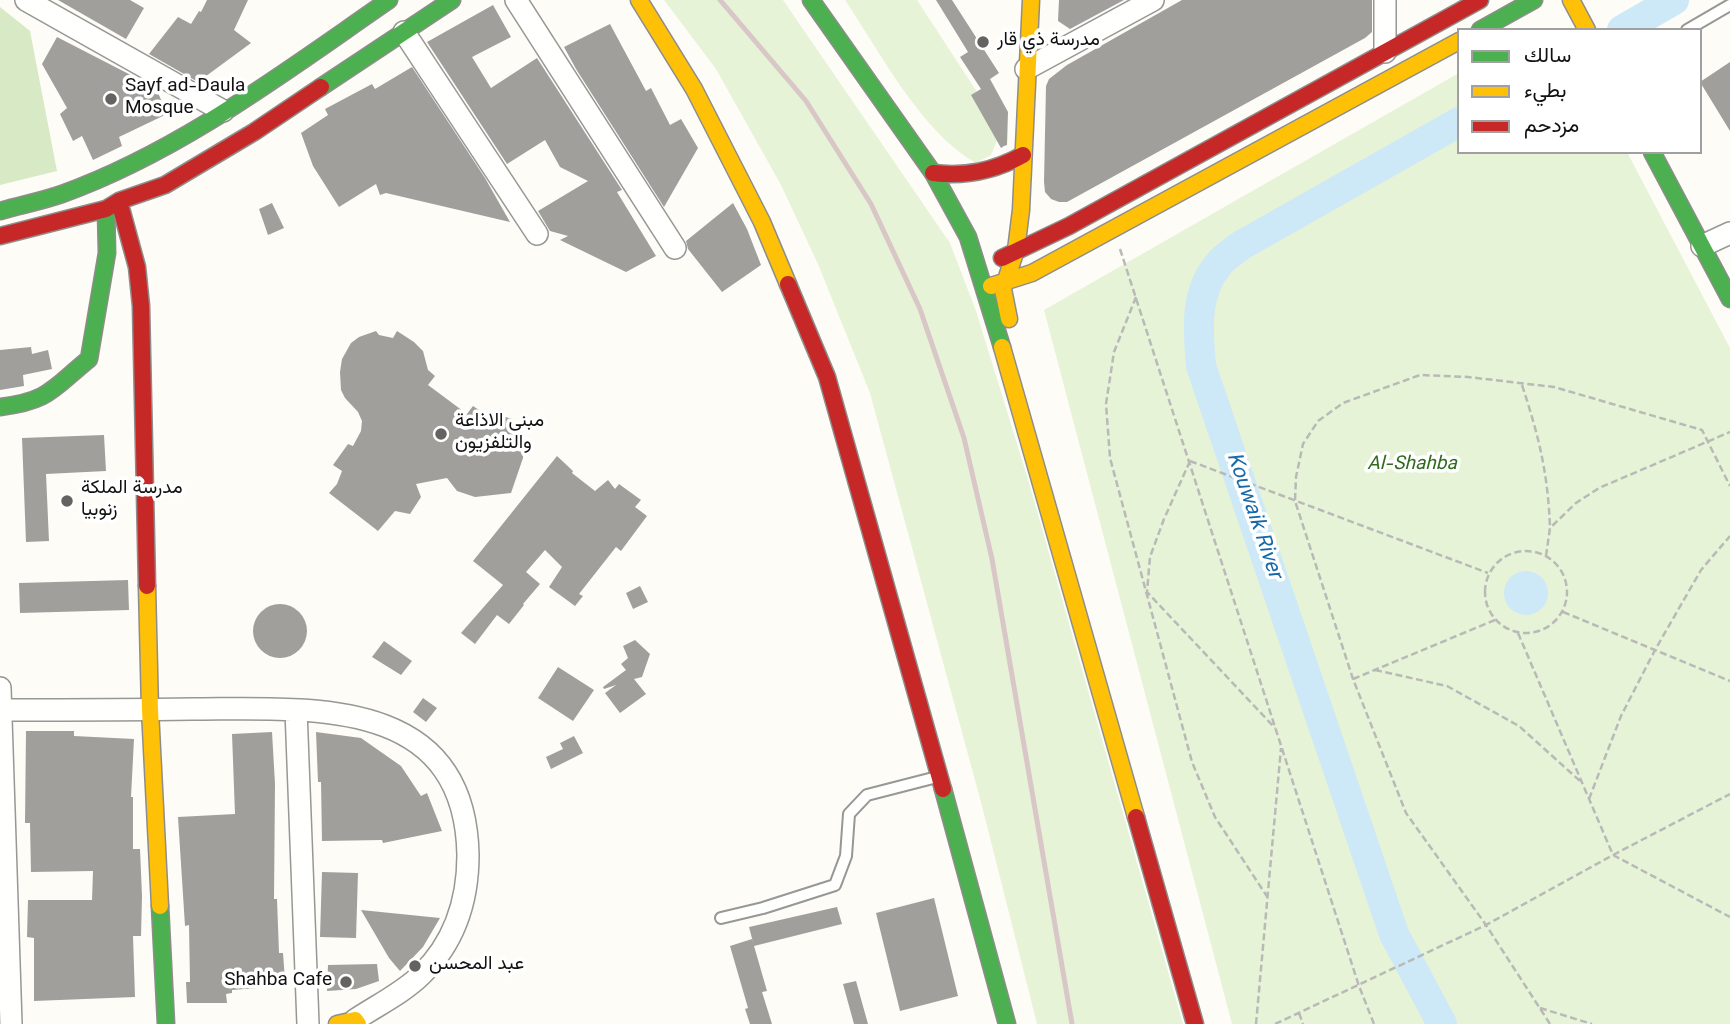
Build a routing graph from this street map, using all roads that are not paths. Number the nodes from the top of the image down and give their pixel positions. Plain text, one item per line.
1 (353, 0) edge
2 (452, 0) edge
3 (516, 0) edge
4 (639, 0) edge
5 (811, 0) edge
6 (1031, 0) edge
7 (1153, 0) edge
8 (1385, 0) edge
9 (1480, 0) edge
10 (1534, 0) edge
11 (39, 3) edge
12 (1573, 4) edge
13 (381, 5) edge
14 (1730, 5) edge
15 (1484, 28) edge
16 (1586, 28) edge
17 (1690, 28) edge
18 (404, 32) junction
19 (1457, 42) edge
20 (1385, 52) junction
21 (1026, 69) junction
22 (223, 111) junction
23 (1653, 154) edge
24 (1023, 155) junction
25 (933, 173) junction
26 (70, 191) junction
27 (0, 202) edge
28 (113, 205) junction
29 (1021, 210) junction
30 (0, 211) edge
31 (64, 221) junction
32 (1730, 233) edge
33 (537, 234) dead end
34 (1052, 234) junction
35 (0, 236) edge
36 (0, 246) edge
37 (1702, 246) junction
38 (675, 248) dead end
39 (1016, 250) junction
40 (983, 280) junction
41 (1004, 283) junction
42 (1730, 299) edge
43 (0, 407) edge
44 (0, 688) edge
45 (1, 710) edge
46 (150, 710) junction
47 (296, 710) junction
48 (940, 776) junction
49 (722, 918) dead end
50 (350, 1023) edge
51 (12, 1024) edge
52 (166, 1024) edge
53 (308, 1024) edge
54 (1007, 1024) edge
55 (1195, 1024) edge
56 (1207, 1024) edge

1 - 13 street
2 - 18 main road
3 - 38 street
4 - 48 main road
5 - 25 main road
6 - 21 main road
7 - 21 street
8 - 20 street
9 - 20 main road
10 - 15 main road
11 - 22 street
12 - 16 main road
13 - 22 main road
14 - 17 lane
18 - 28 main road
18 - 33 street
19 - 41 main road
20 - 34 main road
21 - 24 main road
22 - 26 main road
23 - 37 main road
24 - 25 main road
24 - 29 main road
25 - 40 main road
26 - 27 main road
26 - 30 main road
28 - 31 main road
28 - 43 main road
28 - 46 main road
29 - 34 main road
29 - 39 main road
31 - 35 main road
31 - 36 main road
32 - 37 street
34 - 39 main road
37 - 42 main road
39 - 40 main road
39 - 41 main road
40 - 41 main road
40 - 55 main road
41 - 56 main road
44 - 45 street
45 - 46 street
45 - 51 street
46 - 47 street
46 - 52 main road
47 - 50 street
47 - 53 street
48 - 49 lane
48 - 54 main road

